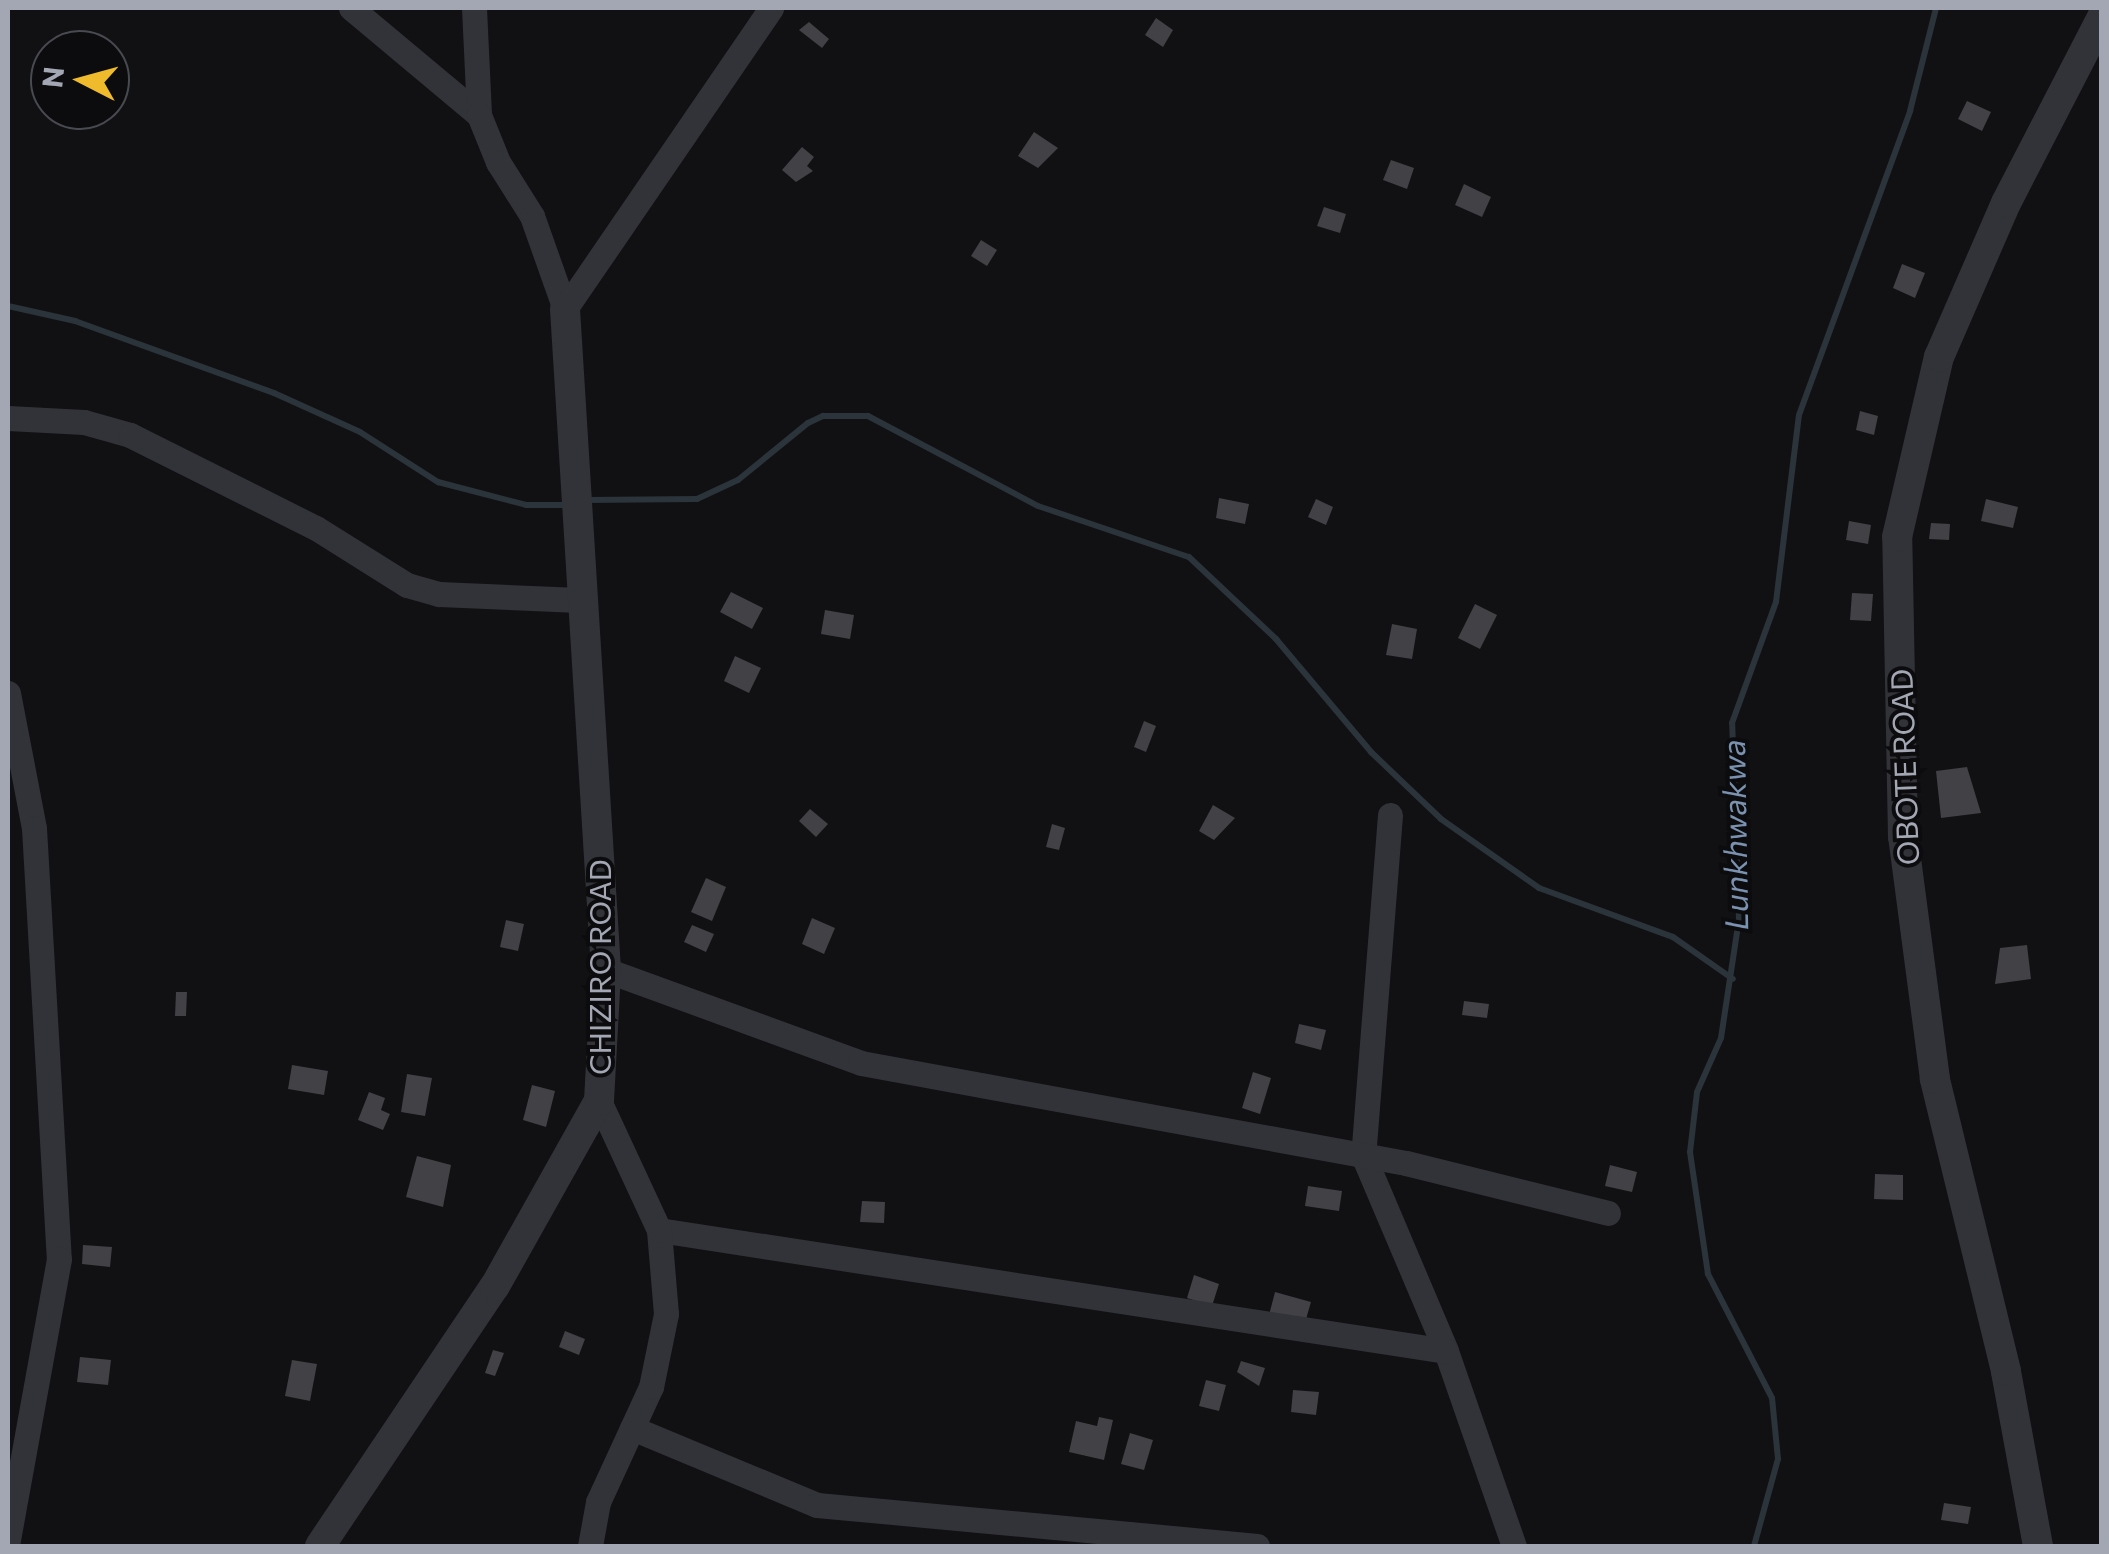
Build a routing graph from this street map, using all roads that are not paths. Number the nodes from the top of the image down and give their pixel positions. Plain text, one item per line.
1 (350, 8) edge
2 (474, 8) edge
3 (771, 8) edge
4 (2102, 17) edge
5 (479, 115) junction
6 (565, 309) junction
7 (8, 418) edge
8 (579, 600) junction
9 (8, 692) edge
10 (1390, 815) dead end
11 (606, 970) junction
12 (600, 1102) junction
13 (1363, 1155) junction
14 (1608, 1213) dead end
15 (659, 1230) junction
16 (1446, 1351) junction
17 (632, 1428) junction
18 (8, 1540) edge
19 (320, 1546) edge
20 (590, 1546) edge
21 (1257, 1546) edge
22 (1514, 1546) edge
23 (2038, 1546) edge

1 - 5 street
2 - 5 street
3 - 6 street
4 - 23 street, OBOTE ROAD
5 - 6 street
6 - 8 street, CHIZIRO ROAD
7 - 8 street
8 - 11 street, CHIZIRO ROAD
9 - 18 street
10 - 13 street
11 - 12 street, CHIZIRO ROAD
11 - 13 street
12 - 15 street
12 - 19 street, CHIZIRO ROAD
13 - 14 street
13 - 16 street
15 - 16 street
15 - 17 street
16 - 22 street
17 - 20 street
17 - 21 street

